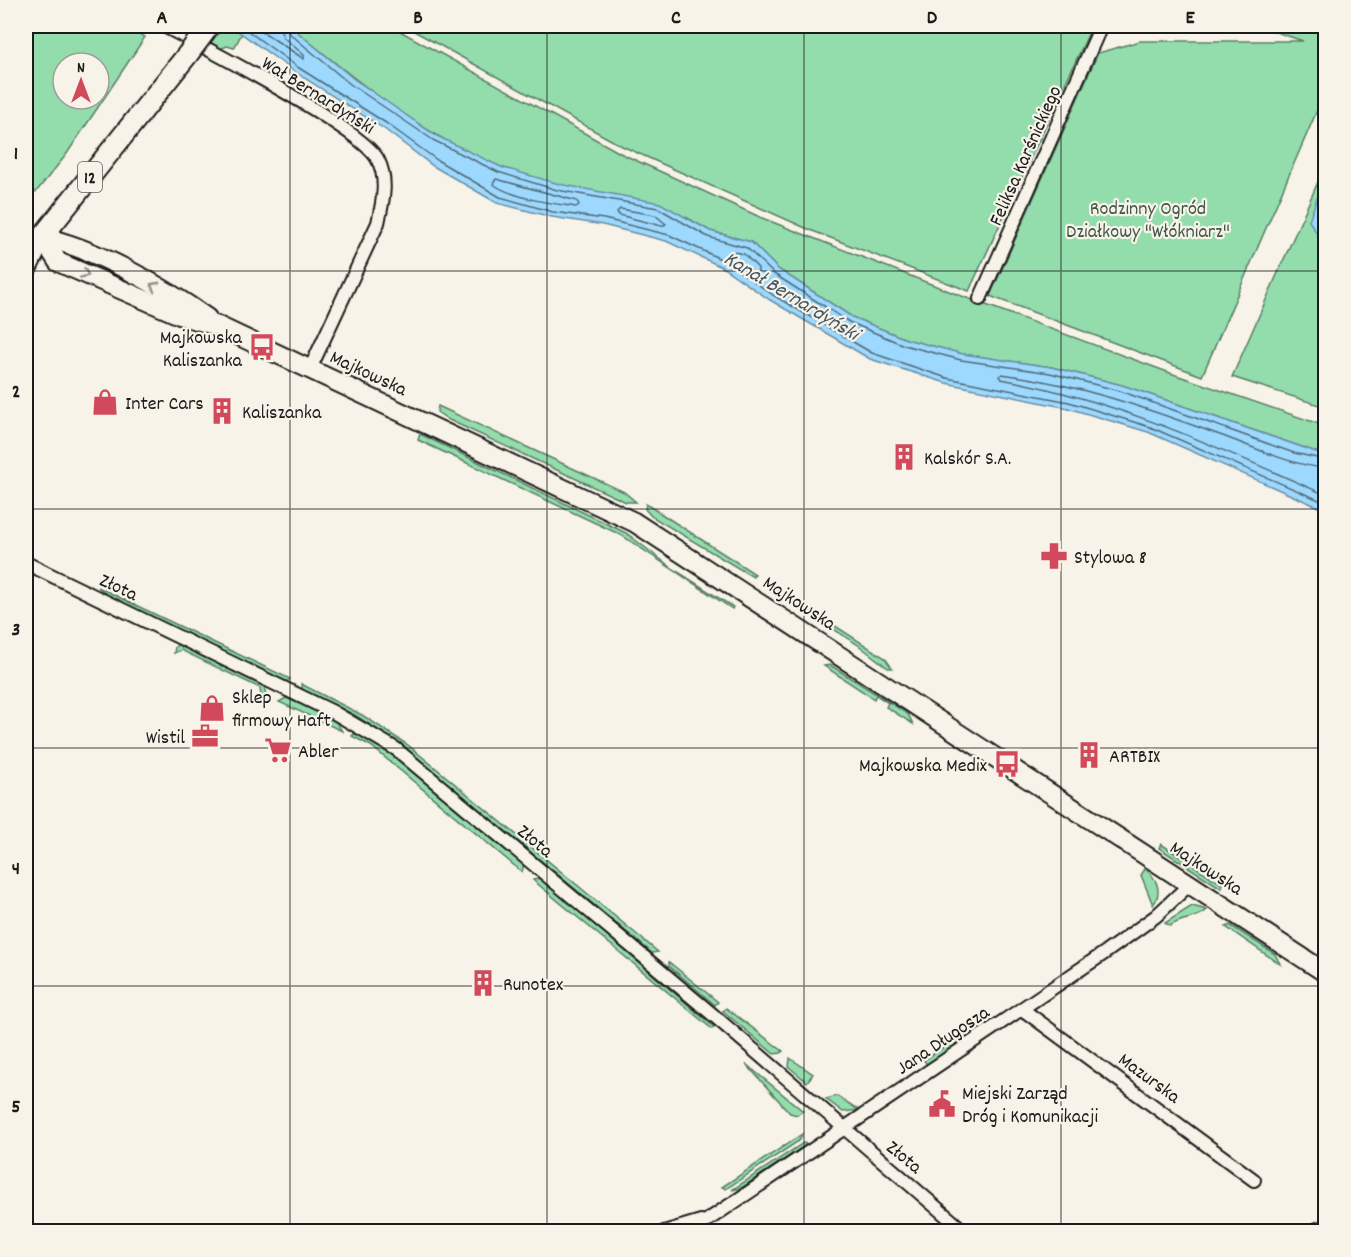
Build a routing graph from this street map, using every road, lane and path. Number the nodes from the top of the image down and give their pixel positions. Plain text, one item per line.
1 (164, 26) edge
2 (209, 26) edge
3 (1101, 26) edge
4 (42, 237) junction
5 (26, 250) edge
6 (26, 268) edge
7 (980, 299) dead end
8 (310, 369) junction
9 (26, 563) edge
10 (1191, 883) junction
11 (1326, 973) edge
12 (1022, 1009) junction
13 (843, 1129) junction
14 (1254, 1179) dead end
15 (708, 1219) junction
16 (1326, 1230) edge
17 (664, 1232) edge
18 (690, 1232) edge
19 (965, 1232) edge
20 (1318, 1232) edge

1 - 8 street, Wał Bernardyński
2 - 4 main road, 12, bridge
3 - 7 street, Feliksa Karśnickiego
4 - 5 main road, 12
4 - 6 main road, 12
4 - 8 main road, Majkowska
8 - 10 main road, Majkowska
9 - 13 street, Złota
10 - 11 main road, Majkowska
10 - 12 street, Jana Długosza
12 - 13 street, Jana Długosza
12 - 14 street, Mazurska
13 - 15 street, Jana Długosza
13 - 19 street, Złota
15 - 17 street, Jana Długosza
15 - 18 street, Jana Długosza
16 - 20 main road

